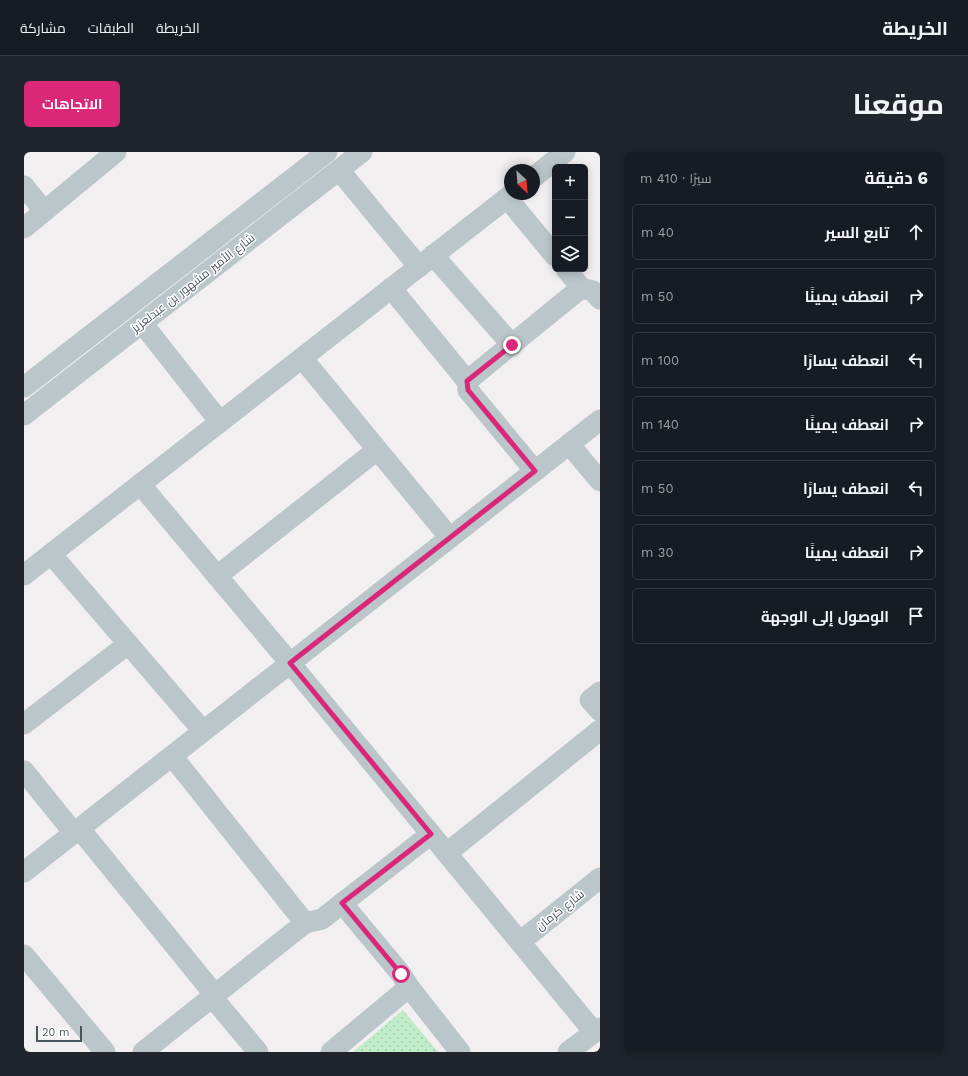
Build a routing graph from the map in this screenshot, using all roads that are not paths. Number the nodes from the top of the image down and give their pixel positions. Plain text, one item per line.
1 (116, 152) edge
2 (327, 152) edge
3 (362, 152) edge
4 (565, 152) edge
5 (339, 170) junction
6 (540, 172) edge
7 (24, 186) edge
8 (504, 200) edge
9 (512, 200) edge
10 (44, 211) junction
11 (24, 228) edge
12 (552, 252) edge
13 (426, 261) junction
14 (568, 272) edge
15 (391, 288) junction
16 (581, 288) junction
17 (600, 299) edge
18 (142, 323) junction
19 (512, 345) junction
20 (302, 358) junction
21 (467, 381) junction
22 (24, 387) edge
23 (24, 415) edge
24 (600, 420) edge
25 (220, 422) junction
26 (569, 444) junction
27 (377, 450) junction
28 (535, 471) junction
29 (600, 481) edge
30 (140, 484) junction
31 (450, 538) junction
32 (51, 554) junction
33 (24, 575) edge
34 (217, 576) junction
35 (128, 644) junction
36 (290, 663) junction
37 (600, 692) edge
38 (600, 712) edge
39 (24, 724) edge
40 (600, 730) edge
41 (203, 731) junction
42 (172, 756) junction
43 (24, 771) edge
44 (77, 831) junction
45 (431, 834) junction
46 (446, 853) junction
47 (24, 872) edge
48 (600, 878) edge
49 (342, 903) junction
50 (305, 923) junction
51 (520, 942) junction
52 (24, 955) edge
53 (409, 987) junction
54 (214, 996) junction
55 (597, 1030) edge
56 (105, 1052) edge
57 (143, 1052) edge
58 (258, 1052) edge
59 (331, 1052) edge
60 (460, 1052) edge
61 (568, 1052) edge

1 - 10 street
2 - 22 street, شارع الأمير مشهور بن عبدلعزيز
3 - 5 street, شارع الأمير مشهور بن عبدلعزيز
4 - 6 street
5 - 13 street
5 - 18 street, شارع الأمير مشهور بن عبدلعزيز
7 - 10 street
8 - 13 street
9 - 12 street
10 - 11 street
13 - 15 street
13 - 19 street
14 - 16 street
15 - 20 street
15 - 21 street
16 - 17 street
16 - 19 street
18 - 23 street, شارع الأمير مشهور بن عبدلعزيز
18 - 25 street
19 - 21 street
20 - 25 street
20 - 27 street
21 - 28 street
24 - 26 street
25 - 30 street
26 - 28 street
26 - 29 street
27 - 31 street
27 - 34 street
28 - 31 street
30 - 32 street
30 - 34 street
31 - 36 street
32 - 33 street
32 - 35 street
34 - 36 street
35 - 39 street
35 - 41 street
36 - 41 street
36 - 45 street
37 - 38 street
40 - 46 street
41 - 42 street
42 - 44 street
42 - 50 street
43 - 44 street
44 - 47 street
44 - 54 street
45 - 46 street
45 - 49 street
46 - 51 street
48 - 51 street, شارع كرمان
49 - 50 street
49 - 53 street
50 - 54 street
51 - 55 street
52 - 56 street
53 - 59 street
53 - 60 street
54 - 57 street
54 - 58 street
55 - 61 street

